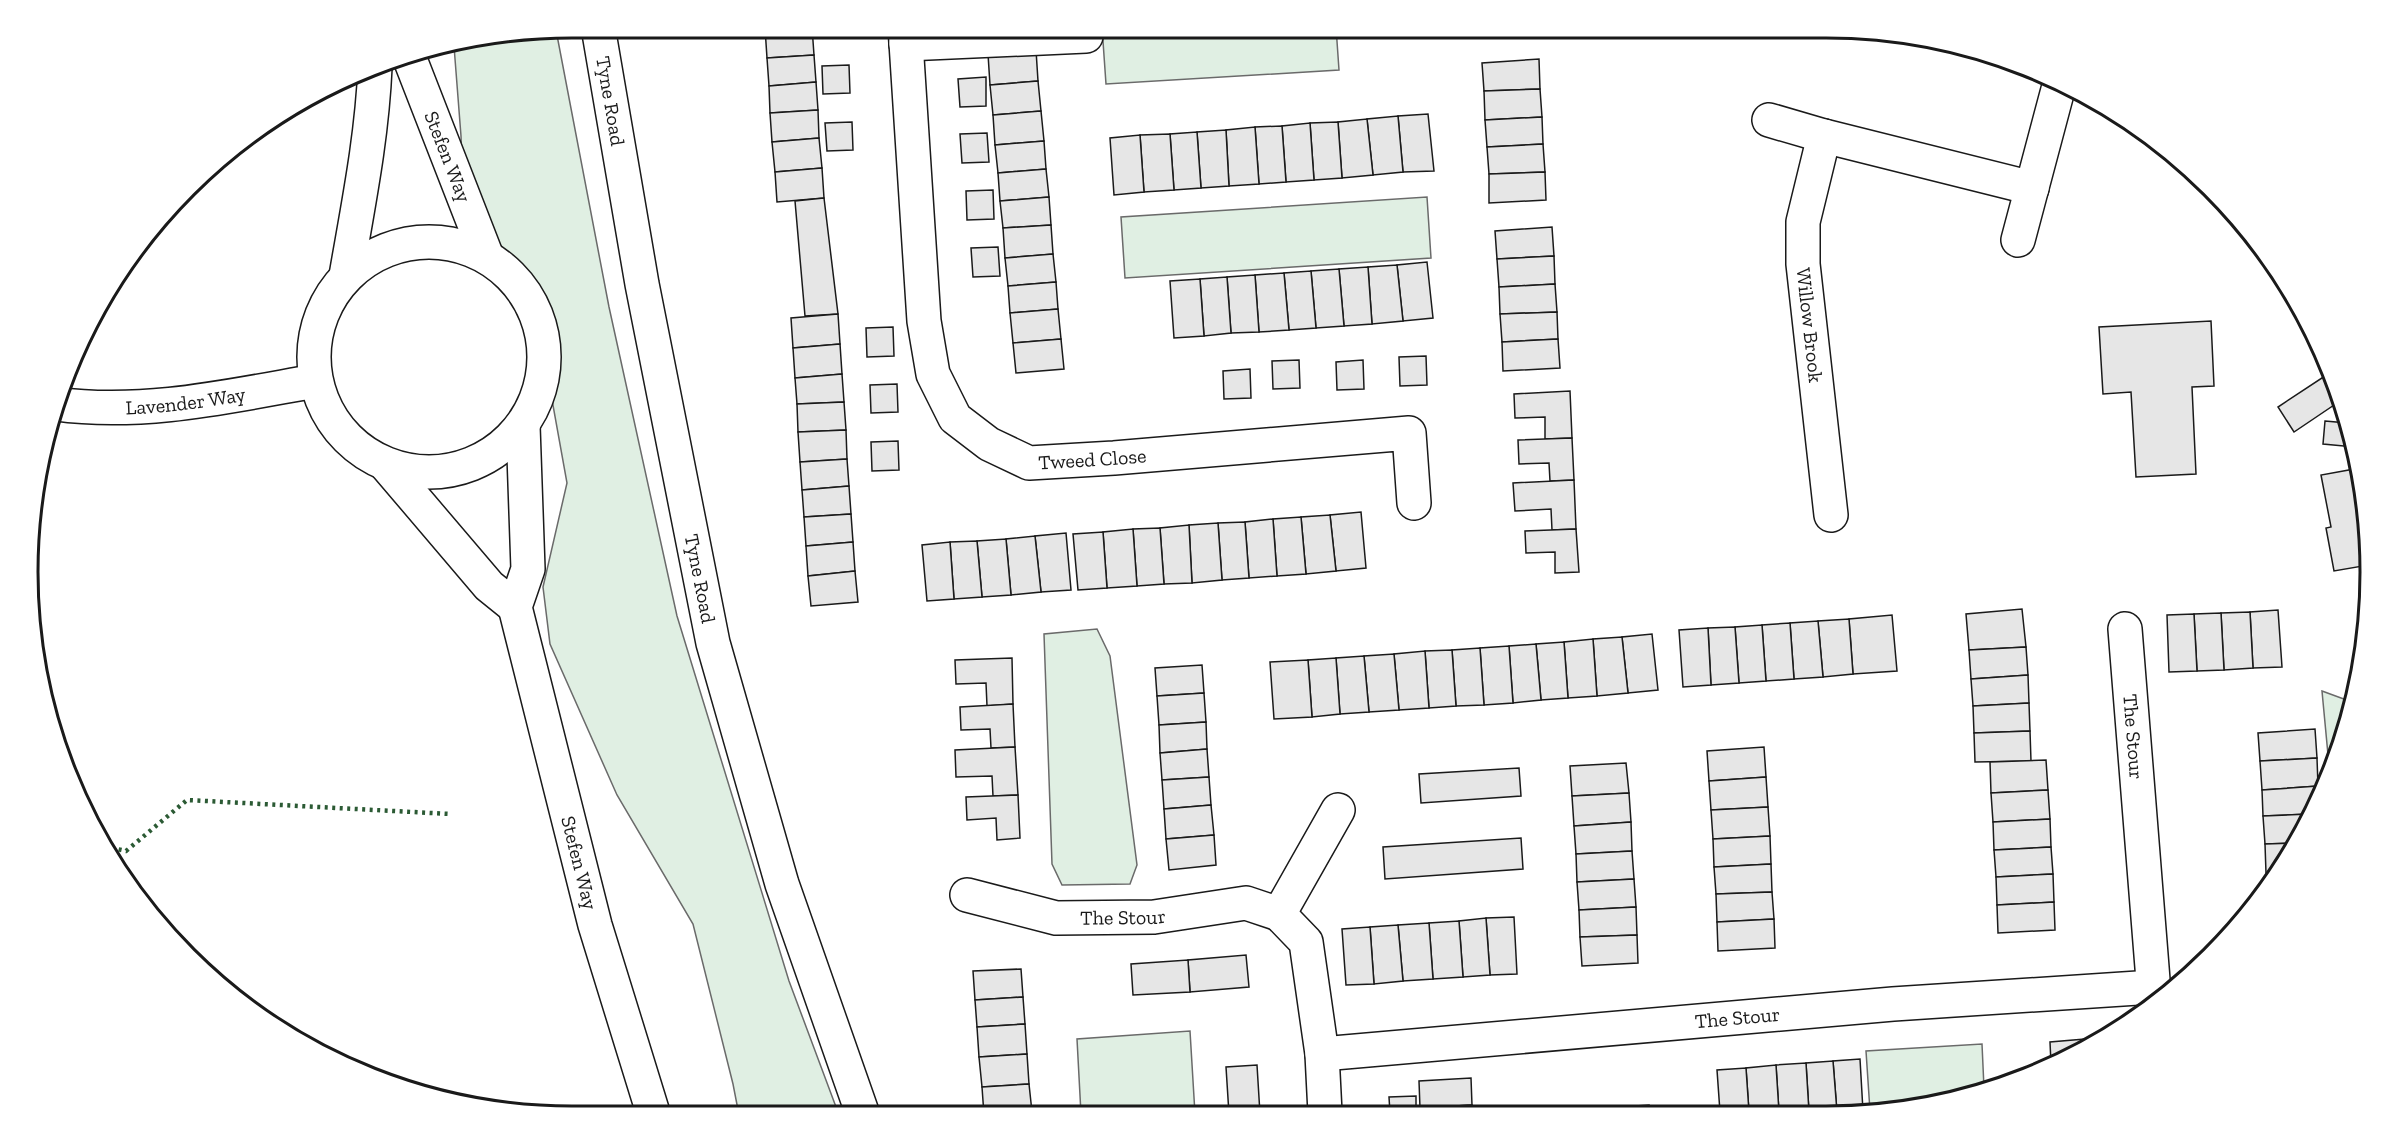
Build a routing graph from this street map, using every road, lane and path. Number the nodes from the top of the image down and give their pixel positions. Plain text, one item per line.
1 (600, 38) edge
2 (906, 38) edge
3 (411, 63) edge
4 (375, 75) edge
5 (2058, 91) edge
6 (1769, 120) dead end
7 (1824, 136) junction
8 (2032, 188) junction
9 (2018, 240) dead end
10 (487, 257) junction
11 (346, 276) junction
12 (315, 381) junction
13 (64, 405) edge
14 (523, 426) junction
15 (386, 465) junction
16 (1414, 503) dead end
17 (1831, 515) dead end
18 (515, 607) junction
19 (2125, 629) dead end
20 (1338, 810) dead end
21 (967, 895) dead end
22 (1279, 914) junction
23 (2154, 993) edge
24 (2149, 996) edge
25 (1322, 1054) junction
26 (651, 1106) edge
27 (860, 1106) edge
28 (1325, 1106) edge

1 - 27 main road, Tyne Road
2 - 16 main road, Tweed Close
3 - 10 main road, Stefen Way
4 - 11 main road
5 - 8 main road
6 - 7 main road
7 - 8 main road
7 - 17 main road, Willow Brook
8 - 9 main road
10 - 11 main road
10 - 14 main road
11 - 12 main road
12 - 13 main road, Lavender Way
12 - 15 main road
14 - 15 main road
14 - 18 main road
15 - 18 main road
18 - 26 main road, Stefen Way
19 - 23 main road, The Stour
20 - 22 main road
21 - 22 main road, The Stour
22 - 25 main road, The Stour
24 - 25 main road, The Stour
25 - 28 main road, The Stour

